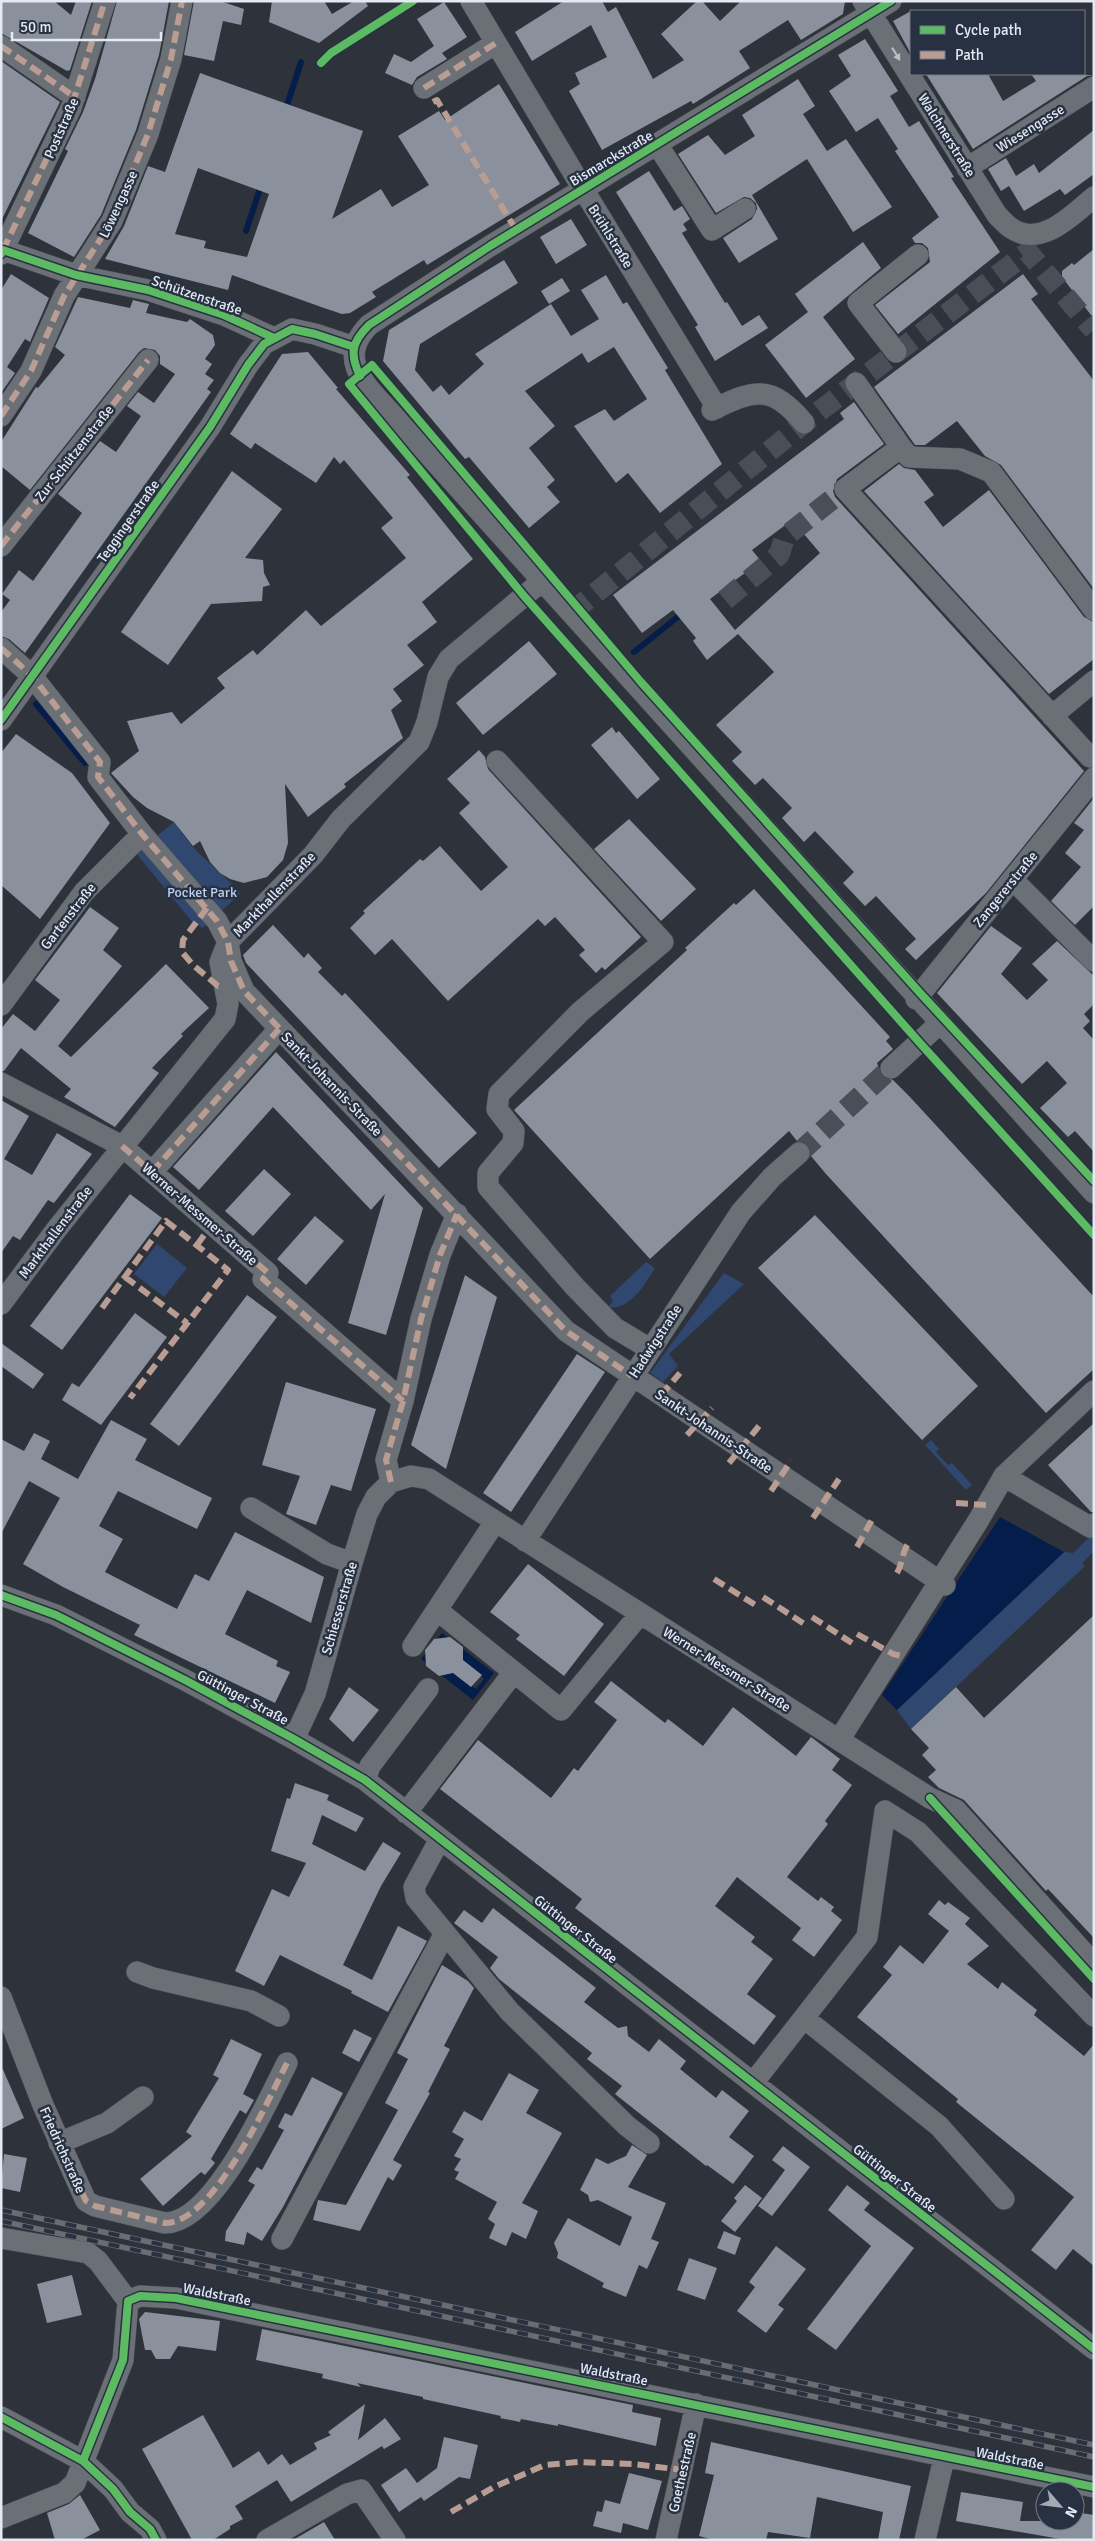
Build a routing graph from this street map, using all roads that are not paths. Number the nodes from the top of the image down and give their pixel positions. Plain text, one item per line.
1 (105, 1) edge
2 (182, 1) edge
3 (471, 1) edge
4 (892, 1) edge
5 (867, 7) edge
6 (496, 44) junction
7 (1, 46) edge
8 (424, 88) dead end
9 (1094, 88) edge
10 (76, 97) junction
11 (657, 144) junction
12 (966, 168) junction
13 (583, 190) junction
14 (1094, 196) edge
15 (745, 209) dead end
16 (2, 252) edge
17 (918, 255) dead end
18 (76, 275) junction
19 (274, 338) junction
20 (354, 347) junction
21 (896, 352) dead end
22 (148, 360) dead end
23 (856, 383) dead end
24 (1, 416) edge
25 (804, 422) dead end
26 (901, 447) junction
27 (1, 546) edge
28 (542, 581) junction
29 (1094, 610) edge
30 (1, 648) edge
31 (32, 676) junction
32 (1094, 681) edge
33 (1052, 716) junction
34 (1, 720) edge
35 (1094, 754) edge
36 (498, 761) dead end
37 (1094, 778) edge
38 (142, 834) junction
39 (1013, 880) junction
40 (228, 942) junction
41 (1094, 961) edge
42 (916, 999) junction
43 (1, 1005) edge
44 (939, 1024) junction
45 (279, 1029) junction
46 (891, 1068) tunnel mouth
47 (1, 1083) edge
48 (122, 1146) junction
49 (799, 1152) tunnel mouth
50 (152, 1172) junction
51 (1094, 1193) edge
52 (457, 1214) junction
53 (1, 1304) edge
54 (650, 1349) junction
55 (632, 1376) junction
56 (1094, 1391) edge
57 (403, 1401) junction
58 (1004, 1476) junction
59 (391, 1482) junction
60 (251, 1508) dead end
61 (495, 1522) junction
62 (1094, 1524) edge
63 (525, 1541) junction
64 (352, 1563) junction
65 (942, 1583) junction
66 (1, 1595) edge
67 (436, 1610) junction
68 (640, 1614) junction
69 (413, 1646) dead end
70 (514, 1672) junction
71 (428, 1689) dead end
72 (294, 1739) junction
73 (839, 1740) junction
74 (364, 1780) junction
75 (406, 1813) junction
76 (440, 1839) junction
77 (445, 1933) junction
78 (1094, 1964) edge
79 (137, 1972) dead end
80 (1, 1997) edge
81 (279, 2016) dead end
82 (1094, 2016) edge
83 (804, 2018) junction
84 (287, 2063) dead end
85 (753, 2083) junction
86 (143, 2097) dead end
87 (59, 2143) junction
88 (648, 2143) dead end
89 (1004, 2199) dead end
90 (1, 2238) edge
91 (282, 2239) dead end
92 (128, 2301) junction
93 (1094, 2349) edge
94 (696, 2404) junction
95 (1, 2417) edge
96 (944, 2458) junction
97 (83, 2461) junction
98 (1094, 2487) edge
99 (130, 2512) junction
100 (1, 2518) edge
101 (140, 2540) edge
102 (156, 2540) edge
103 (267, 2540) edge
104 (395, 2540) edge
105 (666, 2540) edge
106 (925, 2540) edge

1 - 10 street, Poststraße
2 - 18 street, Löwengasse
3 - 6 street, Brühlstraße
4 - 5 street, Bismarckstraße
5 - 11 street, Bismarckstraße
5 -> 12 street, Walchnerstraße
6 - 8 street
6 - 13 street, Brühlstraße
7 - 10 street
9 - 12 street, Wiesengasse
10 - 16 street, Poststraße
11 - 13 street, Bismarckstraße
11 - 15 street
12 - 14 street, Walchnerstraße
13 - 20 street, Bismarckstraße
13 - 25 street, Brühlstraße
16 - 18 street, Schützenstraße
17 - 21 street
18 - 19 street, Schützenstraße
18 - 24 street, Löwengasse
19 - 20 street
19 - 31 street, Teggingerstraße
20 - 28 street
22 - 27 street, Zur Schützenstraße
23 - 26 street
26 - 29 street
26 - 33 street
28 - 40 street, Markthallenstraße
28 - 42 street
30 - 31 street
31 - 34 street, Teggingerstraße
31 - 38 street, Sankt-Johannis-Straße
32 - 33 street
33 - 35 street
36 - 54 street
37 - 39 street, Zangererstraße
38 - 40 street, Sankt-Johannis-Straße
38 - 43 street, Gartenstraße
39 - 41 street
39 - 42 street, Zangererstraße
40 - 45 street, Sankt-Johannis-Straße
40 - 48 street, Markthallenstraße
42 - 44 street
44 - 46 street
44 - 51 street
45 - 50 street
45 - 52 street, Sankt-Johannis-Straße
47 - 48 street, Werner-Messmer-Straße
48 - 50 street, Werner-Messmer-Straße
48 - 53 street, Markthallenstraße
49 - 54 street, Hadwigstraße
50 - 57 street, Werner-Messmer-Straße
52 - 55 street, Sankt-Johannis-Straße
52 - 57 street
54 - 55 street, Hadwigstraße
55 - 63 street, Hadwigstraße
55 - 65 street, Sankt-Johannis-Straße
56 - 58 street
57 - 59 street
58 - 62 street
58 - 65 street
59 - 61 street
59 - 64 street, Schiesserstraße
60 - 64 street
61 - 63 street
61 - 67 street
63 - 68 street, Werner-Messmer-Straße
64 - 72 street, Schiesserstraße
65 - 73 street
66 - 72 street, Güttinger Straße
67 - 69 street
67 - 70 street
68 - 70 street
68 - 73 street, Werner-Messmer-Straße
70 - 75 street
71 - 74 street
72 - 74 street, Güttinger Straße
73 - 78 street, Werner-Messmer-Straße
74 - 75 street, Güttinger Straße
75 - 76 street, Güttinger Straße
76 - 77 street
76 - 85 street, Güttinger Straße
77 - 88 street
77 - 91 street
79 - 81 street
80 - 87 street, Friedrichstraße
82 - 83 street
83 - 85 street
83 - 89 street
84 - 87 street, Friedrichstraße
85 - 93 street, Güttinger Straße
86 - 87 street
90 - 92 street
92 - 94 street, Waldstraße
92 - 97 street
94 - 96 street, Waldstraße
94 - 105 street, Goethestraße
95 - 97 street
96 - 98 street, Waldstraße
96 - 106 street
97 - 99 street
97 - 100 street
99 - 101 street
99 - 102 street
103 - 104 street

